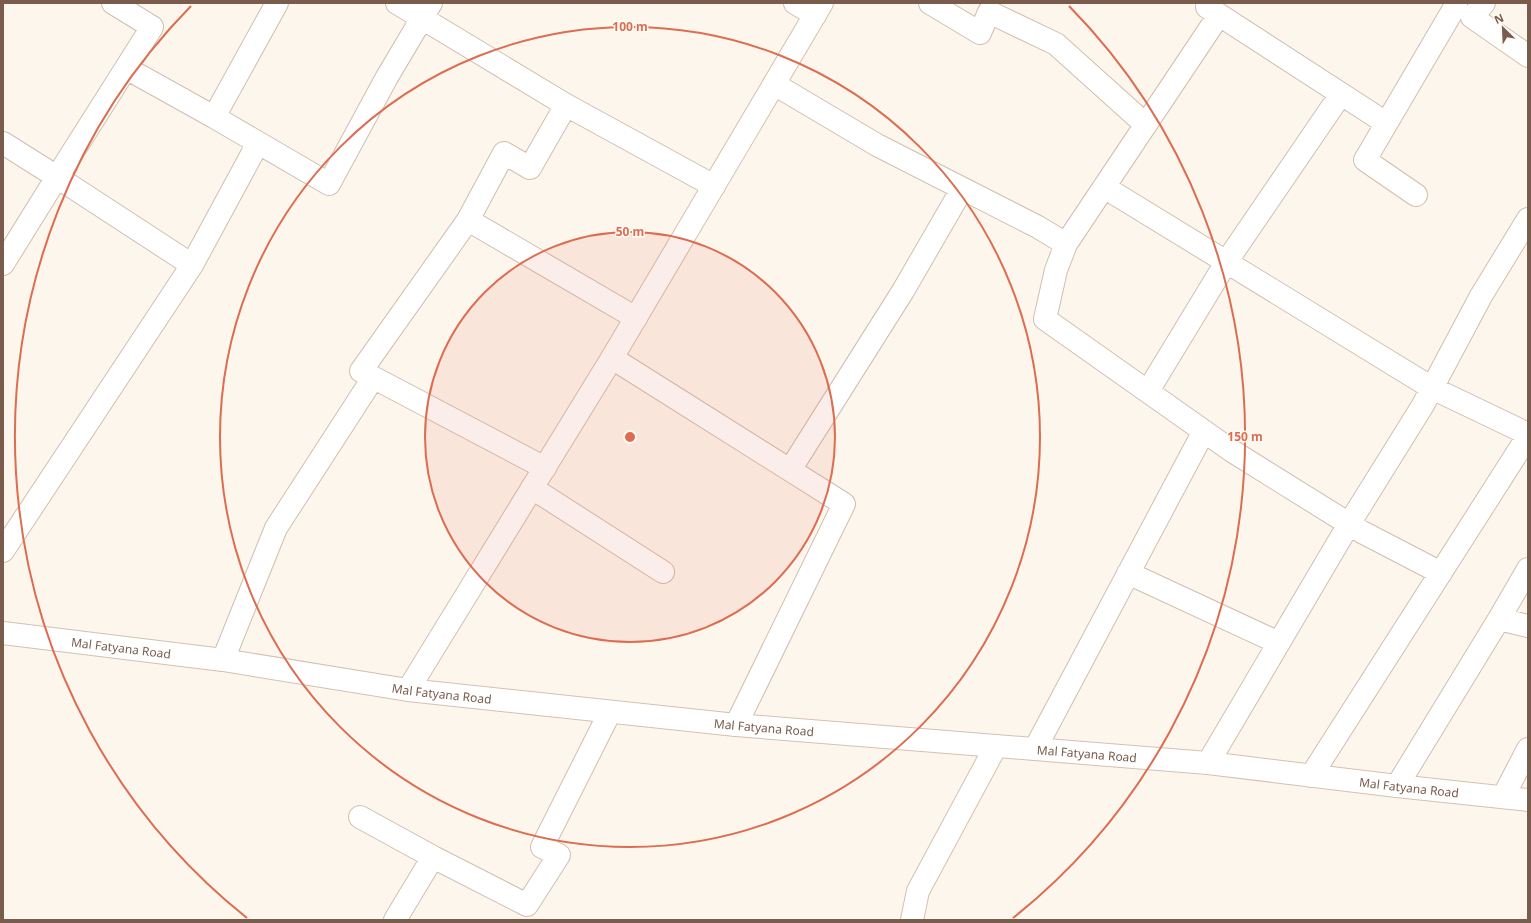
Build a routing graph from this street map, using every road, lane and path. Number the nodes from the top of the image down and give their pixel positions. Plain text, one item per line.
1 (113, 3) edge
2 (277, 3) edge
3 (397, 3) edge
4 (795, 3) edge
5 (930, 3) edge
6 (1466, 7) edge
7 (819, 9) edge
8 (1215, 9) edge
9 (426, 10) edge
10 (1528, 56) edge
11 (126, 68) junction
12 (774, 84) junction
13 (1341, 94) junction
14 (566, 105) junction
15 (214, 117) junction
16 (1386, 123) junction
17 (1146, 125) junction
18 (3, 143) edge
19 (258, 143) junction
20 (57, 177) junction
21 (714, 186) junction
22 (1104, 187) junction
23 (962, 189) junction
24 (1416, 195) dead end
25 (1528, 219) edge
26 (468, 220) junction
27 (1066, 244) junction
28 (1227, 261) junction
29 (3, 264) edge
30 (192, 265) junction
31 (636, 318) junction
32 (612, 358) junction
33 (373, 378) junction
34 (1432, 388) junction
35 (1148, 391) junction
36 (1204, 431) junction
37 (1528, 435) edge
38 (545, 468) junction
39 (790, 470) junction
40 (532, 488) junction
41 (1349, 524) junction
42 (3, 551) edge
43 (1528, 569) edge
44 (663, 572) dead end
45 (1441, 572) junction
46 (1128, 573) junction
47 (1499, 619) junction
48 (1528, 626) edge
49 (3, 633) edge
50 (1279, 643) junction
51 (223, 660) junction
52 (408, 690) junction
53 (610, 712) junction
54 (736, 725) junction
55 (996, 746) junction
56 (1528, 749) edge
57 (1034, 750) junction
58 (1208, 763) junction
59 (1311, 776) junction
60 (1397, 786) junction
61 (1503, 797) junction
62 (1528, 800) edge
63 (360, 817) dead end
64 (433, 857) junction
65 (395, 920) edge
66 (912, 920) edge

1 - 11 street
2 - 15 street
3 - 9 street
4 - 7 street
5 - 17 street
6 - 10 street
6 - 16 street
7 - 12 street
8 - 13 street
8 - 17 street
9 - 14 street
9 - 19 street
11 - 15 street
11 - 20 street
12 - 21 street
12 - 23 street
13 - 16 street
13 - 28 street
14 - 21 street
14 - 26 street
15 - 19 street
16 - 24 street
17 - 22 street
18 - 20 street
19 - 30 street
20 - 29 street
20 - 30 street
21 - 31 street
22 - 27 street
22 - 28 street
23 - 27 street
23 - 39 street
25 - 34 street
26 - 31 street
26 - 33 street
27 - 35 street
28 - 34 street
28 - 35 street
30 - 42 street
31 - 32 street
32 - 38 street
32 - 39 street
33 - 38 street
33 - 51 street
34 - 37 street
34 - 41 street
35 - 36 street
36 - 41 street
36 - 46 street
37 - 45 street
38 - 40 street
39 - 54 street
40 - 44 street
40 - 52 street
41 - 45 street
41 - 50 street
43 - 47 street
45 - 59 street
46 - 50 street
46 - 57 street
47 - 48 street
47 - 60 street
49 - 51 street, Mal Fatyana Road
50 - 58 street
51 - 52 street, Mal Fatyana Road
52 - 53 street, Mal Fatyana Road
53 - 54 street, Mal Fatyana Road
53 - 64 street
54 - 55 street, Mal Fatyana Road
55 - 57 street, Mal Fatyana Road
55 - 66 street
56 - 61 street
57 - 58 street, Mal Fatyana Road
58 - 59 street, Mal Fatyana Road
59 - 60 street, Mal Fatyana Road
60 - 61 street, Mal Fatyana Road
61 - 62 street, Mal Fatyana Road
63 - 64 street
64 - 65 street

